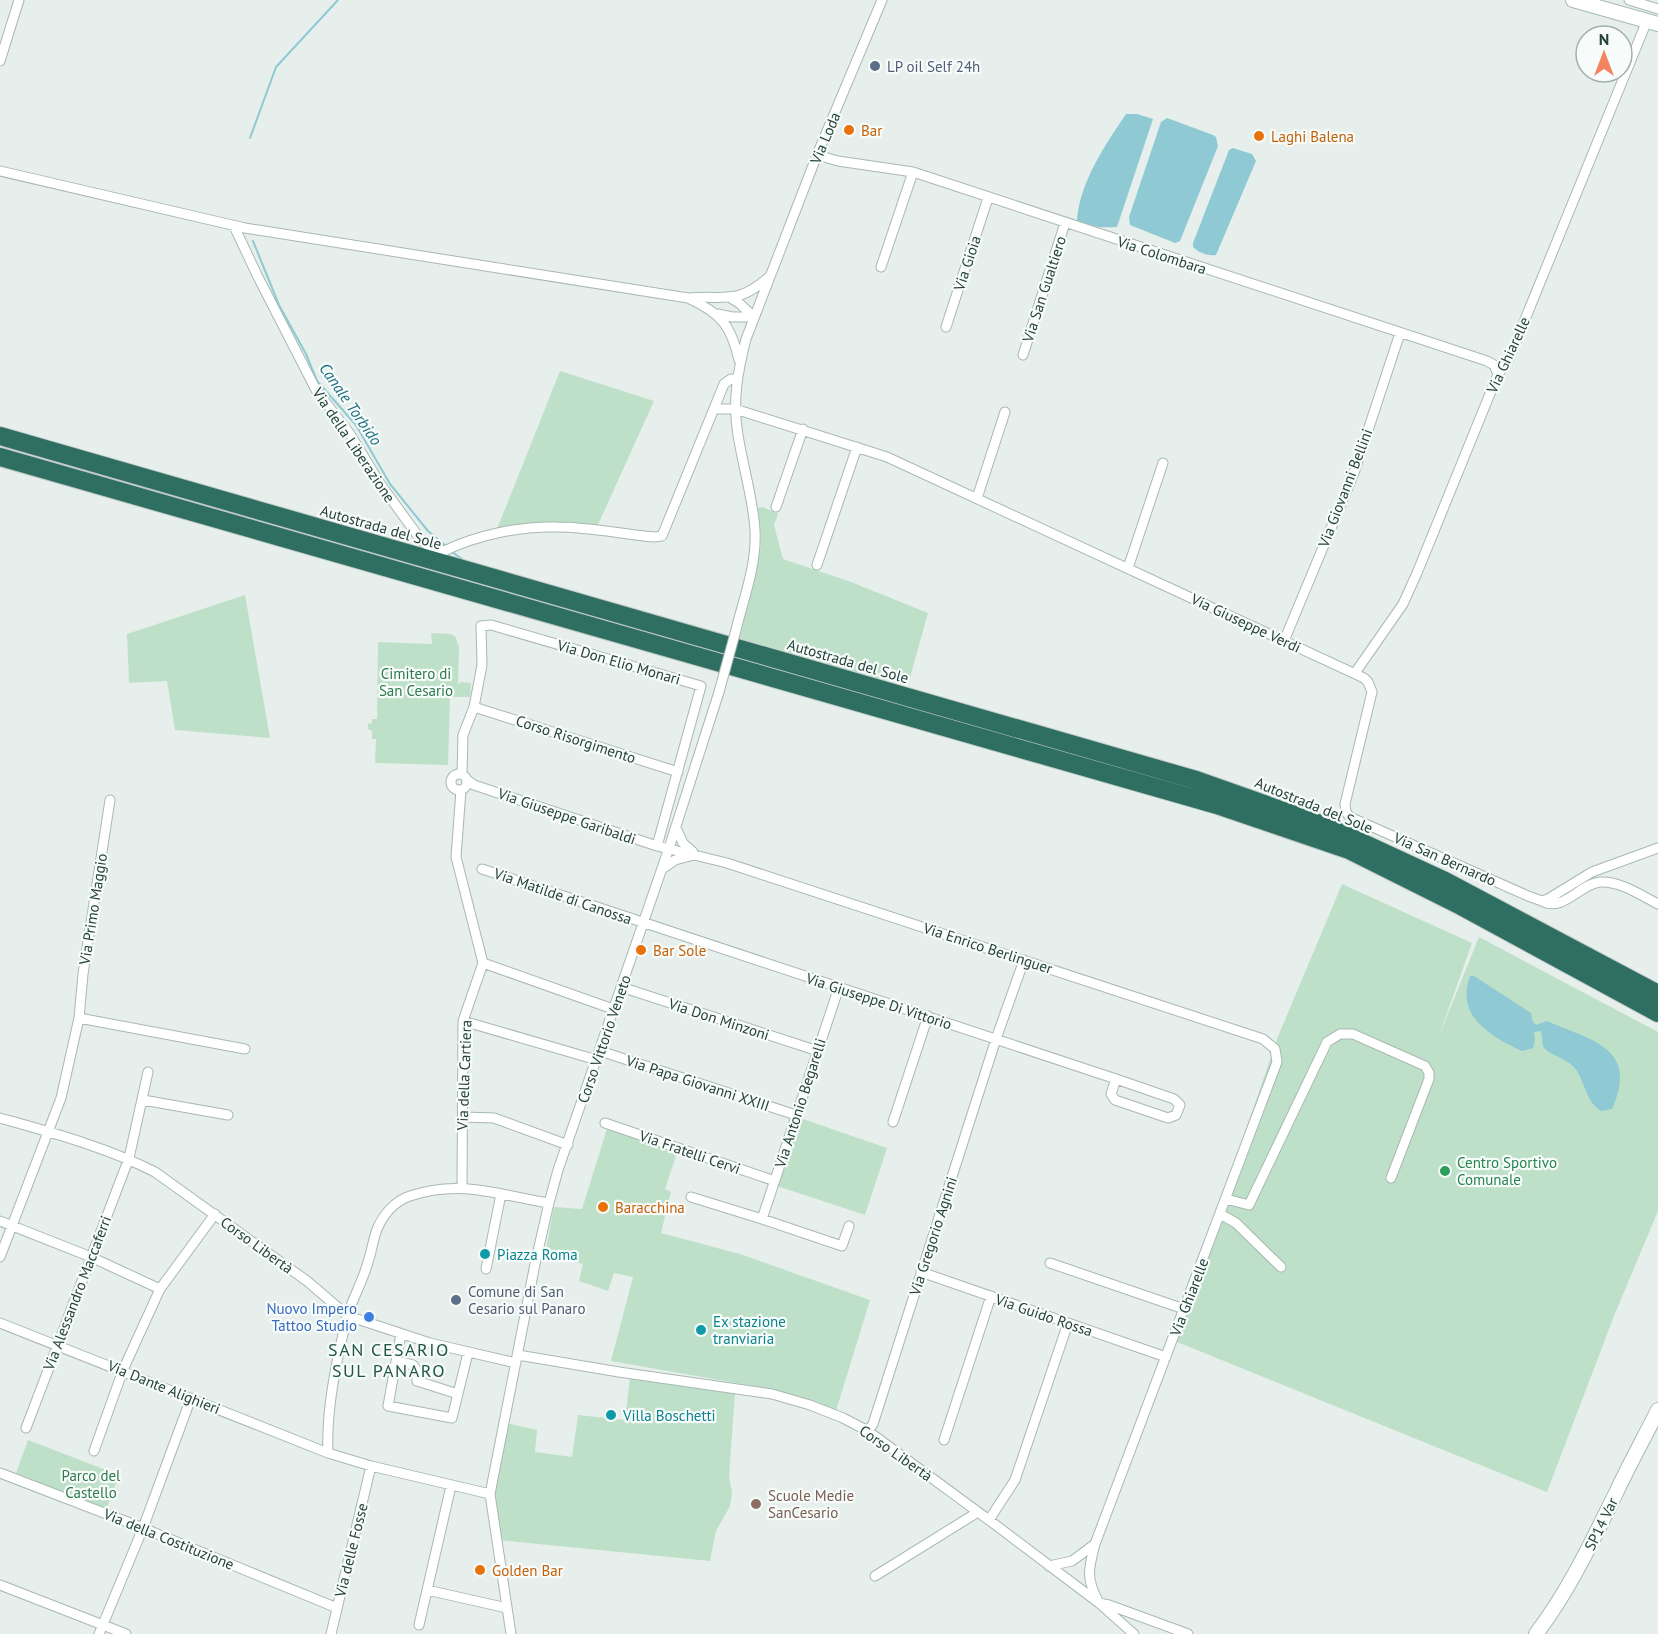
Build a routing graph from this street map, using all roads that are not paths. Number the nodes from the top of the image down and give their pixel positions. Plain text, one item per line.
1 (19, 0) edge
2 (882, 0) edge
3 (1573, 0) edge
4 (1629, 0) edge
5 (1656, 5) edge
6 (1658, 24) edge
7 (1644, 28) dead end
8 (0, 61) edge
9 (817, 155) junction
10 (0, 171) edge
11 (913, 172) junction
12 (988, 198) junction
13 (1065, 223) junction
14 (234, 226) junction
15 (881, 267) dead end
16 (769, 277) junction
17 (729, 297) junction
18 (688, 298) junction
19 (716, 314) junction
20 (754, 317) junction
21 (946, 327) dead end
22 (1400, 333) junction
23 (1023, 355) dead end
24 (740, 364) junction
25 (1498, 374) junction
26 (737, 379) junction
27 (735, 408) junction
28 (714, 409) junction
29 (1005, 412) dead end
30 (803, 429) junction
31 (0, 436) edge
32 (857, 447) junction
33 (0, 457) edge
34 (1163, 463) dead end
35 (977, 498) junction
36 (776, 507) dead end
37 (817, 565) dead end
38 (1128, 568) junction
39 (1284, 641) junction
40 (1360, 676) junction
41 (474, 707) junction
42 (678, 772) junction
43 (465, 777) junction
44 (461, 790) junction
45 (110, 800) dead end
46 (676, 828) junction
47 (657, 846) junction
48 (669, 848) junction
49 (1658, 848) edge
50 (696, 855) junction
51 (482, 869) dead end
52 (662, 869) junction
53 (1542, 901) junction
54 (1658, 904) edge
55 (643, 923) junction
56 (1024, 960) junction
57 (483, 963) junction
58 (621, 987) junction
59 (839, 987) junction
60 (1658, 994) edge
61 (613, 1009) junction
62 (1658, 1013) edge
63 (928, 1017) junction
64 (79, 1018) junction
65 (463, 1021) junction
66 (996, 1039) junction
67 (245, 1049) dead end
68 (1275, 1049) joint
69 (818, 1051) junction
70 (598, 1056) junction
71 (148, 1071) dead end
72 (1116, 1080) junction
73 (143, 1100) junction
74 (228, 1115) dead end
75 (796, 1115) junction
76 (463, 1117) dead end
77 (0, 1118) edge
78 (893, 1122) dead end
79 (605, 1123) dead end
80 (50, 1132) junction
81 (568, 1145) junction
82 (129, 1158) junction
83 (1391, 1178) dead end
84 (775, 1181) junction
85 (462, 1187) junction
86 (501, 1194) junction
87 (691, 1197) dead end
88 (1226, 1199) junction
89 (549, 1203) junction
90 (215, 1214) junction
91 (1220, 1214) junction
92 (762, 1219) junction
93 (0, 1221) edge
94 (12, 1226) junction
95 (849, 1226) dead end
96 (0, 1257) edge
97 (91, 1257) junction
98 (1050, 1263) dead end
99 (1281, 1267) dead end
100 (486, 1269) dead end
101 (921, 1272) junction
102 (160, 1289) junction
103 (991, 1296) junction
104 (1184, 1309) junction
105 (348, 1316) junction
106 (0, 1323) edge
107 (1068, 1323) junction
108 (401, 1334) junction
109 (56, 1345) junction
110 (468, 1353) junction
111 (1166, 1358) junction
112 (517, 1359) junction
113 (396, 1361) junction
114 (123, 1370) junction
115 (458, 1394) junction
116 (191, 1398) junction
117 (1658, 1410) edge
118 (26, 1428) dead end
119 (867, 1431) junction
120 (944, 1440) dead end
121 (94, 1452) dead end
122 (328, 1453) junction
123 (371, 1466) junction
124 (0, 1473) edge
125 (451, 1486) junction
126 (490, 1494) junction
127 (978, 1512) junction
128 (989, 1520) junction
129 (143, 1528) junction
130 (1095, 1544) junction
131 (1072, 1561) junction
132 (1049, 1566) junction
133 (1088, 1571) junction
134 (875, 1576) dead end
135 (1070, 1582) junction
136 (0, 1586) edge
137 (427, 1590) junction
138 (1099, 1603) junction
139 (337, 1608) junction
140 (507, 1608) junction
141 (418, 1625) dead end
142 (101, 1630) edge
143 (126, 1634) edge
144 (331, 1634) edge
145 (511, 1634) edge
146 (1134, 1634) edge
147 (1188, 1634) edge
148 (1536, 1634) edge

1 - 8 street
2 - 9 street, Via Loda
3 - 6 main road
4 - 5 street
7 - 25 street, Via Ghiarelle
9 - 11 street, Via Colombara
9 - 16 street, Via Loda
10 - 14 street
11 - 12 street, Via Colombara
11 - 15 street
12 - 13 street, Via Colombara
12 - 21 street, Via Gioia
13 - 22 street, Via Colombara
13 - 23 street, Via San Gualtiero
14 - 18 street
14 - 28 street, Via della Liberazione
16 - 17 street
16 - 20 street, Corso Vittorio Veneto
17 - 18 street
17 - 20 street
18 - 19 street
19 - 20 street
19 - 24 street
20 - 24 street, Corso Vittorio Veneto
22 - 25 street, Via Colombara
22 - 39 street, Via Giovanni Bellini
24 - 26 street, Corso Vittorio Veneto
25 - 40 street, Via Ghiarelle
26 - 27 street, Corso Vittorio Veneto
26 - 28 street, Via della Liberazione
27 - 28 street
27 - 30 street, Via Giuseppe Verdi
27 - 46 street, Corso Vittorio Veneto, bridge
29 - 35 street
30 - 32 street, Via Giuseppe Verdi
30 - 36 street
31 - 60 highway, Autostrada del Sole
32 - 35 street, Via Giuseppe Verdi
32 - 37 street
33 - 62 highway, Autostrada del Sole
34 - 38 street
35 - 38 street, Via Giuseppe Verdi
38 - 39 street, Via Giuseppe Verdi
39 - 40 street, Via Giuseppe Verdi
40 - 53 street, Via San Bernardo
41 - 42 street, Corso Risorgimento
41 - 42 street, Via Don Elio Monari
41 - 43 street
42 - 47 street, Via Don Elio Monari
43 - 44 street
43 - 44 street
43 - 47 street, Via Giuseppe Garibaldi
44 - 57 street
45 - 64 street, Via Primo Maggio
46 - 48 street, Corso Vittorio Veneto
46 - 50 street
47 - 48 street, Via Giuseppe Garibaldi
48 - 50 street, Via Enrico Berlinguer
48 - 52 street, Corso Vittorio Veneto
49 - 53 street
50 - 52 street
50 - 56 street, Via Enrico Berlinguer
51 - 55 street, Via Matilde di Canossa
52 - 55 street, Corso Vittorio Veneto
53 - 54 street, Via San Bernardo
55 - 58 street, Corso Vittorio Veneto
55 - 59 street, Via Giuseppe Di Vittorio
56 - 66 street, Via Gregorio Agnini
56 - 68 street, Via Enrico Berlinguer
57 - 61 street
57 - 65 street, Via della Cartiera
58 - 61 street, Corso Vittorio Veneto
58 - 69 street, Via Don Minzoni
59 - 63 street, Via Giuseppe Di Vittorio
59 - 69 street, Via Antonio Begarelli
61 - 70 street, Corso Vittorio Veneto
63 - 66 street, Via Giuseppe Di Vittorio
63 - 78 street
64 - 67 street
64 - 80 street, Via Primo Maggio
65 - 70 street, Via Papa Giovanni XXIII
65 - 85 street, Via della Cartiera
66 - 72 street, Via Giuseppe Di Vittorio
66 - 101 street, Via Gregorio Agnini
68 - 88 street, Via Ghiarelle
69 - 75 street, Via Antonio Begarelli
70 - 75 street, Via Papa Giovanni XXIII
70 - 81 street, Corso Vittorio Veneto
71 - 73 street, Via Alessandro Maccaferri
72 - 72 street, Via Giuseppe Di Vittorio
73 - 74 street
73 - 82 street, Via Alessandro Maccaferri
75 - 84 street, Via Antonio Begarelli
76 - 81 street
77 - 80 street, Corso Libertà
79 - 84 street, Via Fratelli Cervi
80 - 82 street, Corso Libertà
80 - 94 street, Via Primo Maggio
81 - 89 street, Corso Vittorio Veneto
82 - 90 street, Corso Libertà
82 - 97 street, Via Alessandro Maccaferri
83 - 88 street
84 - 92 street, Via Antonio Begarelli
85 - 86 street
85 - 105 street
86 - 89 street
86 - 100 street
87 - 92 street
88 - 91 street, Via Ghiarelle
89 - 112 street, Corso Vittorio Veneto
90 - 102 street
90 - 105 street, Corso Libertà
91 - 99 street
91 - 104 street, Via Ghiarelle
92 - 95 street
93 - 94 street
94 - 96 street, Via Primo Maggio
94 - 97 street
97 - 102 street
97 - 109 street, Via Alessandro Maccaferri
98 - 104 street
101 - 103 street, Via Guido Rossa
101 - 119 street, Via Gregorio Agnini
102 - 114 street
103 - 107 street, Via Guido Rossa
103 - 120 street
104 - 111 street, Via Ghiarelle
105 - 108 street, Corso Libertà
105 - 122 street
106 - 109 street, Via Dante Alighieri
107 - 111 street, Via Guido Rossa
107 - 128 street
108 - 110 street, Corso Libertà
108 - 113 street
109 - 114 street, Via Dante Alighieri
109 - 118 street, Via Alessandro Maccaferri
110 - 112 street, Corso Libertà
110 - 115 street
111 - 130 street, Via Ghiarelle
112 - 119 street, Corso Libertà
112 - 126 street, Corso Vittorio Veneto
113 - 115 street
113 - 115 street
114 - 116 street, Via Dante Alighieri
114 - 121 street
116 - 122 street, Via Dante Alighieri
116 - 129 street
117 - 148 main road, SP14 Var
119 - 127 street, Corso Libertà
122 - 123 street, Via Dante Alighieri
123 - 125 street, Via Dante Alighieri
123 - 139 street, Via delle Fosse
124 - 129 street, Via della Costituzione
125 - 126 street, Via Dante Alighieri
125 - 137 street
126 - 140 street, Corso Vittorio Veneto
127 - 128 street, Corso Libertà
127 - 134 street
128 - 132 street, Corso Libertà
129 - 139 street, Via della Costituzione
129 - 142 street
130 - 131 street
130 - 133 street, Via Ghiarelle
131 - 132 street
131 - 135 street
132 - 135 street, Corso Libertà
133 - 135 street
133 - 138 street
135 - 138 street, Corso Libertà
136 - 142 street
137 - 140 street
137 - 141 street
138 - 146 street
138 - 147 street
139 - 144 street, Via delle Fosse
140 - 145 street, Corso Vittorio Veneto
142 - 143 street

